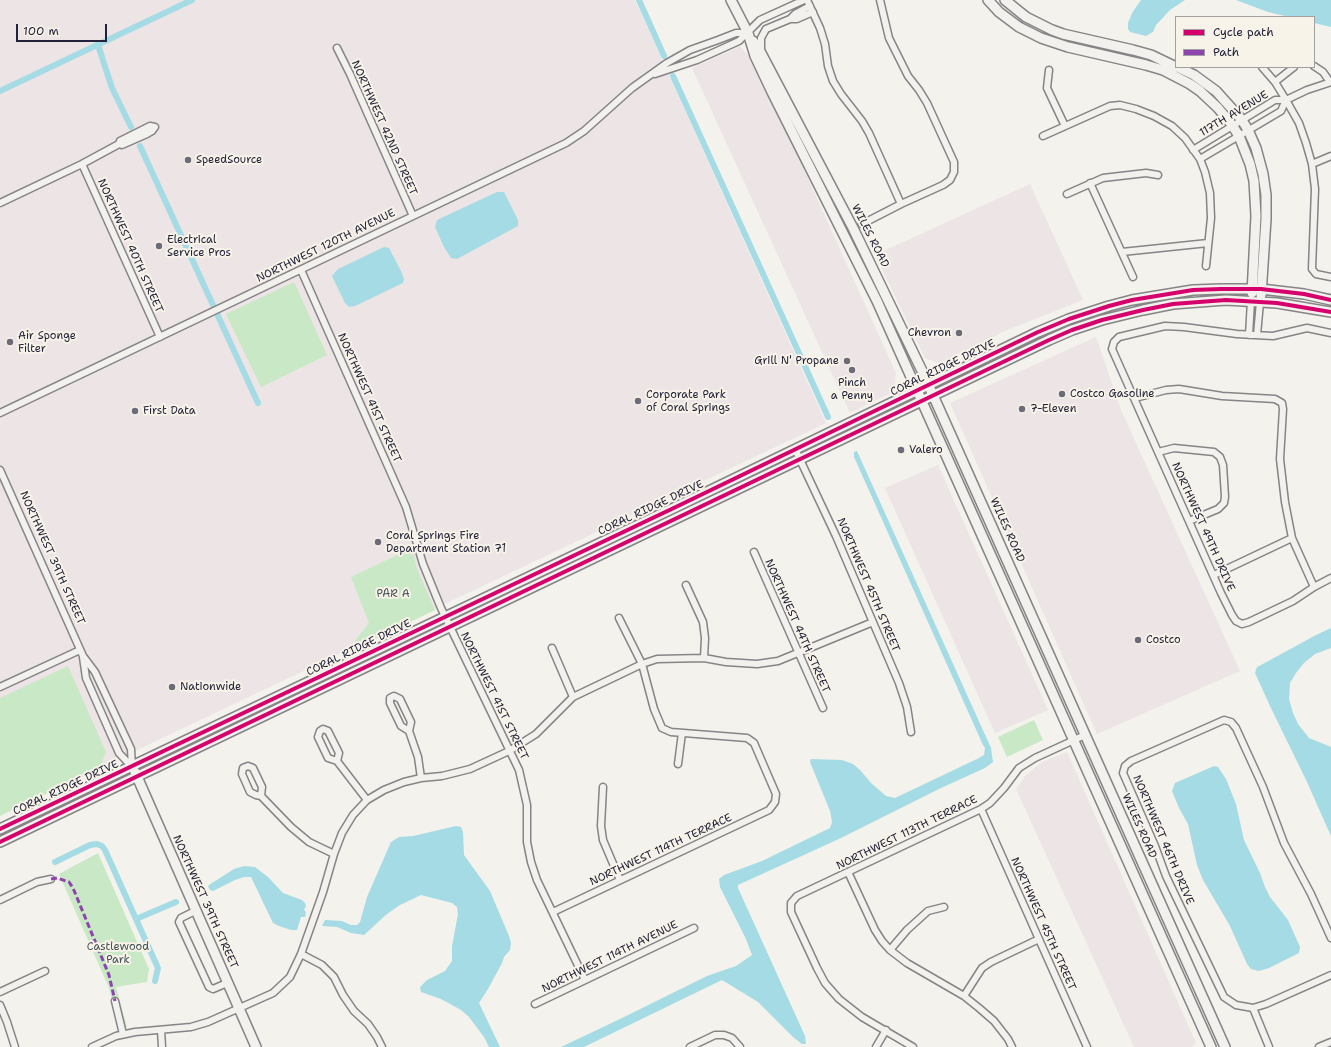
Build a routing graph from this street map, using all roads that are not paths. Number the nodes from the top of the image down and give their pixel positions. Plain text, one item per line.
1 (732, 0) edge
2 (804, 0) edge
3 (880, 0) edge
4 (988, 0) edge
5 (1005, 0) edge
6 (795, 4) junction
7 (810, 6) edge
8 (798, 12) junction
9 (790, 18) junction
10 (748, 33) junction
11 (337, 48) dead end
12 (761, 53) junction
13 (1175, 67) edge
14 (1315, 67) edge
15 (1178, 68) edge
16 (1263, 68) edge
17 (1293, 68) edge
18 (1049, 70) dead end
19 (648, 76) junction
20 (1275, 82) junction
21 (1330, 82) edge
22 (1286, 100) junction
23 (1242, 120) junction
24 (1232, 125) junction
25 (1065, 126) junction
26 (1248, 130) junction
27 (1043, 136) dead end
28 (1239, 136) junction
29 (119, 144) junction
30 (1194, 150) junction
31 (1331, 156) edge
32 (1200, 159) junction
33 (82, 164) junction
34 (1312, 164) junction
35 (1158, 175) dead end
36 (1090, 183) junction
37 (1068, 194) dead end
38 (0, 203) edge
39 (901, 204) junction
40 (413, 216) junction
41 (862, 224) dead end
42 (1208, 243) junction
43 (1122, 252) junction
44 (1206, 266) dead end
45 (301, 270) junction
46 (1133, 277) dead end
47 (1331, 277) edge
48 (1256, 289) junction
49 (1331, 300) edge
50 (1256, 301) junction
51 (1331, 312) edge
52 (1331, 333) edge
53 (1249, 335) junction
54 (1257, 335) junction
55 (160, 337) junction
56 (928, 385) junction
57 (917, 390) junction
58 (933, 396) junction
59 (1135, 398) junction
60 (922, 401) junction
61 (0, 413) edge
62 (795, 449) junction
63 (1158, 452) junction
64 (800, 459) junction
65 (0, 470) edge
66 (1189, 521) junction
67 (1292, 538) junction
68 (754, 552) dead end
69 (1214, 575) junction
70 (1331, 578) edge
71 (686, 585) dead end
72 (1314, 586) junction
73 (445, 617) junction
74 (619, 618) dead end
75 (872, 622) junction
76 (450, 626) junction
77 (552, 648) dead end
78 (81, 653) junction
79 (799, 653) junction
80 (704, 658) junction
81 (642, 664) junction
82 (0, 687) edge
83 (573, 697) junction
84 (823, 708) dead end
85 (409, 731) junction
86 (911, 732) dead end
87 (682, 733) junction
88 (1085, 735) junction
89 (1074, 740) junction
90 (509, 751) junction
91 (337, 761) junction
92 (678, 764) dead end
93 (132, 766) junction
94 (137, 777) junction
95 (421, 778) junction
96 (603, 787) dead end
97 (261, 796) junction
98 (367, 800) junction
99 (981, 810) junction
100 (0, 829) edge
101 (0, 842) edge
102 (334, 854) junction
103 (848, 872) junction
104 (51, 879) dead end
105 (620, 880) junction
106 (0, 900) edge
107 (944, 907) dead end
108 (195, 911) junction
109 (553, 912) junction
110 (694, 928) dead end
111 (1331, 938) edge
112 (1039, 939) junction
113 (890, 950) junction
114 (301, 954) junction
115 (45, 971) dead end
116 (1331, 975) edge
117 (585, 980) junction
118 (227, 983) junction
119 (0, 992) edge
120 (964, 996) junction
121 (115, 1001) dead end
122 (535, 1004) dead end
123 (0, 1005) edge
124 (1253, 1008) junction
125 (238, 1009) junction
126 (161, 1030) junction
127 (886, 1030) junction
128 (123, 1034) junction
129 (1331, 1042) edge
130 (15, 1047) edge
131 (92, 1047) edge
132 (162, 1047) edge
133 (256, 1047) edge
134 (382, 1047) edge
135 (690, 1047) edge
136 (740, 1047) edge
137 (876, 1047) edge
138 (913, 1047) edge
139 (1012, 1047) edge
140 (1087, 1047) edge
141 (1211, 1047) edge
142 (1225, 1047) edge
143 (1269, 1047) edge
144 (1319, 1047) edge

1 - 10 main road, WILES ROAD
2 - 6 street
3 - 39 street
4 - 24 main road
5 - 13 main road
6 - 8 street
6 - 10 street
7 - 8 street
7 - 9 street
7 - 39 street
8 - 9 street
9 - 12 street
10 - 12 main road, WILES ROAD
10 - 19 street, NORTHWEST 120TH AVENUE
10 - 19 street, NORTHWEST 120TH AVENUE
10 - 57 main road, WILES ROAD
11 - 40 street, NORTHWEST 42ND STREET
12 - 56 main road, WILES ROAD
14 - 21 street
15 - 23 main road
16 - 20 street
17 - 20 street
18 - 25 street
19 - 40 street, NORTHWEST 120TH AVENUE
20 - 22 street
21 - 22 street, 117TH AVENUE
22 - 23 street, 117TH AVENUE
22 - 26 street, 117TH AVENUE
22 - 34 street
23 - 24 street, 117TH AVENUE
23 - 26 main road
24 - 28 main road
24 - 30 street, 117TH AVENUE
25 - 27 street
25 - 30 street
26 - 28 street, 117TH AVENUE
26 - 48 main road
28 - 32 street, 117TH AVENUE
28 - 48 main road
29 - 29 street
29 - 33 street
30 - 32 street
31 - 34 street
32 - 42 street
33 - 38 street
33 - 55 street, NORTHWEST 40TH STREET
34 - 47 street
35 - 36 street
36 - 37 street
36 - 43 street
39 - 41 street
40 - 45 street, NORTHWEST 120TH AVENUE
42 - 43 street
42 - 44 street
43 - 46 street
45 - 55 street, NORTHWEST 120TH AVENUE
45 - 73 street, NORTHWEST 41ST STREET
48 - 49 main road, CORAL RIDGE DRIVE
48 - 50 main road
48 - 56 main road, CORAL RIDGE DRIVE
50 - 51 main road, CORAL RIDGE DRIVE
50 - 53 street
50 - 54 street
50 - 58 main road, CORAL RIDGE DRIVE
52 - 54 street
53 - 54 street
53 - 59 street, NORTHWEST 49TH DRIVE
55 - 61 street, NORTHWEST 120TH AVENUE
56 - 57 main road, CORAL RIDGE DRIVE
56 - 58 main road, WILES ROAD
57 - 60 main road, WILES ROAD
57 - 62 main road, CORAL RIDGE DRIVE
58 - 60 main road, CORAL RIDGE DRIVE
58 - 88 main road, WILES ROAD
59 - 63 street, NORTHWEST 49TH DRIVE
59 - 67 street
60 - 64 main road, CORAL RIDGE DRIVE
60 - 89 main road, WILES ROAD
62 - 64 street, NORTHWEST 45TH STREET
62 - 73 main road, CORAL RIDGE DRIVE
63 - 66 street, NORTHWEST 49TH DRIVE
63 - 66 street
64 - 75 street, NORTHWEST 45TH STREET
64 - 76 main road, CORAL RIDGE DRIVE
65 - 78 street, NORTHWEST 39TH STREET
66 - 69 street, NORTHWEST 49TH DRIVE
67 - 69 street
67 - 72 street
68 - 79 street, NORTHWEST 44TH STREET
69 - 72 street, NORTHWEST 49TH DRIVE
70 - 72 street, NORTHWEST 49TH DRIVE
71 - 80 street
73 - 76 street, NORTHWEST 41ST STREET
73 - 93 main road, CORAL RIDGE DRIVE
74 - 81 street
75 - 79 street
75 - 86 street, NORTHWEST 45TH STREET
76 - 90 street, NORTHWEST 41ST STREET
76 - 94 main road, CORAL RIDGE DRIVE
77 - 83 street
78 - 82 street
78 - 93 street, NORTHWEST 39TH STREET
78 - 93 street, NORTHWEST 39TH STREET
79 - 80 street
79 - 84 street, NORTHWEST 44TH STREET
80 - 81 street
81 - 83 street
81 - 87 street
83 - 90 street
85 - 85 street
85 - 95 street
87 - 92 street
87 - 105 street, NORTHWEST 114TH TERRACE
88 - 89 street, NORTHWEST 113TH TERRACE
88 - 142 main road, WILES ROAD
89 - 99 street, NORTHWEST 113TH TERRACE
89 - 141 main road, WILES ROAD
90 - 95 street
90 - 109 street, NORTHWEST 41ST STREET
91 - 91 street
91 - 98 street
93 - 94 main road, NORTHWEST 39TH STREET
93 - 100 main road, CORAL RIDGE DRIVE
94 - 101 main road, CORAL RIDGE DRIVE
94 - 108 main road, NORTHWEST 39TH STREET
95 - 98 street
96 - 105 street
97 - 97 street
97 - 102 street
98 - 102 street
99 - 103 street, NORTHWEST 113TH TERRACE
99 - 112 street, NORTHWEST 45TH STREET
102 - 114 street
103 - 113 street
103 - 127 street, NORTHWEST 113TH TERRACE
104 - 106 street
105 - 109 street, NORTHWEST 114TH TERRACE
107 - 113 street
108 - 118 main road, NORTHWEST 39TH STREET
108 - 118 street
109 - 117 street, NORTHWEST 41ST STREET
110 - 117 street, NORTHWEST 114TH AVENUE
111 - 124 street, NORTHWEST 46TH DRIVE
112 - 120 street
112 - 140 street, NORTHWEST 45TH STREET
113 - 120 street
114 - 125 street
114 - 134 street
115 - 119 street
116 - 124 street
117 - 122 street, NORTHWEST 114TH AVENUE
118 - 125 main road, NORTHWEST 39TH STREET
120 - 139 street
121 - 128 street
123 - 130 street
124 - 143 street
125 - 126 street
125 - 133 main road, NORTHWEST 39TH STREET
126 - 128 street
126 - 132 street
127 - 137 street
127 - 138 street
128 - 131 street
129 - 144 street
135 - 136 street

